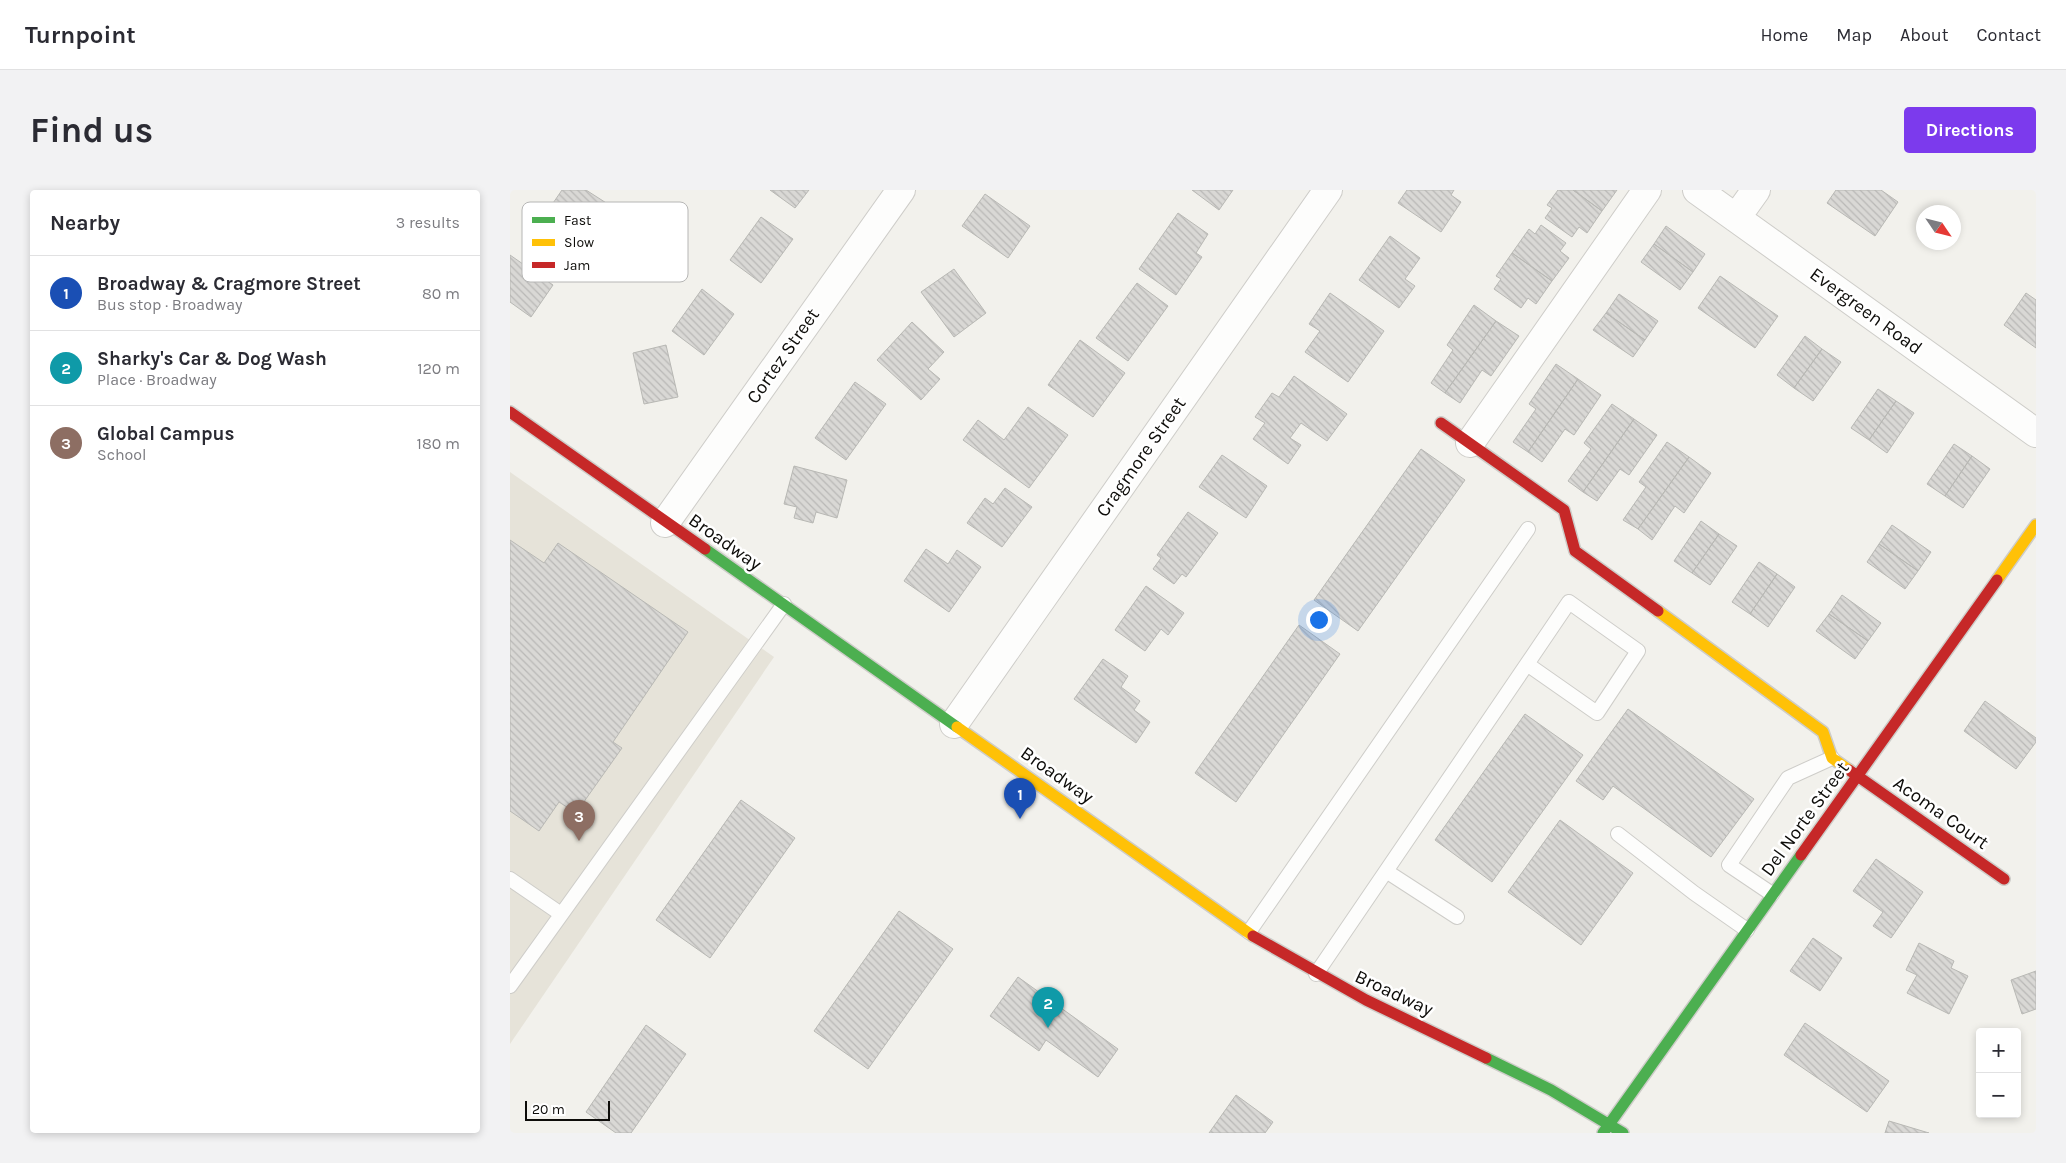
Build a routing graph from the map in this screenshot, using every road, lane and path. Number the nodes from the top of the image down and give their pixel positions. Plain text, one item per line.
1 (901, 190) edge
2 (1328, 190) edge
3 (1647, 190) edge
4 (1697, 190) edge
5 (1756, 190) edge
6 (1736, 218) junction
7 (510, 412) edge
8 (1441, 423) dead end
9 (2036, 432) edge
10 (1470, 443) junction
11 (665, 522) junction
12 (2036, 525) edge
13 (1528, 529) dead end
14 (784, 604) junction
15 (1527, 664) junction
16 (954, 724) junction
17 (1832, 758) junction
18 (1858, 775) junction
19 (1618, 834) dead end
20 (1386, 871) junction
21 (510, 879) edge
22 (2004, 879) dead end
23 (1772, 894) junction
24 (561, 914) junction
25 (1458, 917) dead end
26 (1747, 930) junction
27 (1249, 932) junction
28 (1316, 974) junction
29 (510, 986) edge
30 (1606, 1129) edge
31 (1622, 1133) edge

1 - 11 street, Cortez Street
2 - 16 street, Cragmore Street
3 - 10 street
4 - 6 street, Evergreen Road
5 - 6 street
6 - 9 street, Evergreen Road
7 - 11 street, Broadway
8 - 10 street
10 - 17 street
11 - 14 street, Broadway
12 - 18 street, Del Norte Street
13 - 27 lane
14 - 16 street, Broadway
14 - 24 lane
15 - 15 lane
15 - 20 lane
16 - 27 street, Broadway
17 - 18 street, Acoma Court
17 - 23 lane
18 - 22 street, Acoma Court
18 - 23 street, Del Norte Street
19 - 26 lane
20 - 25 lane
20 - 28 lane
21 - 24 lane
23 - 26 street, Del Norte Street
24 - 29 lane
26 - 30 street, Del Norte Street
27 - 28 street, Broadway
28 - 30 street, Broadway
30 - 31 street, Broadway

